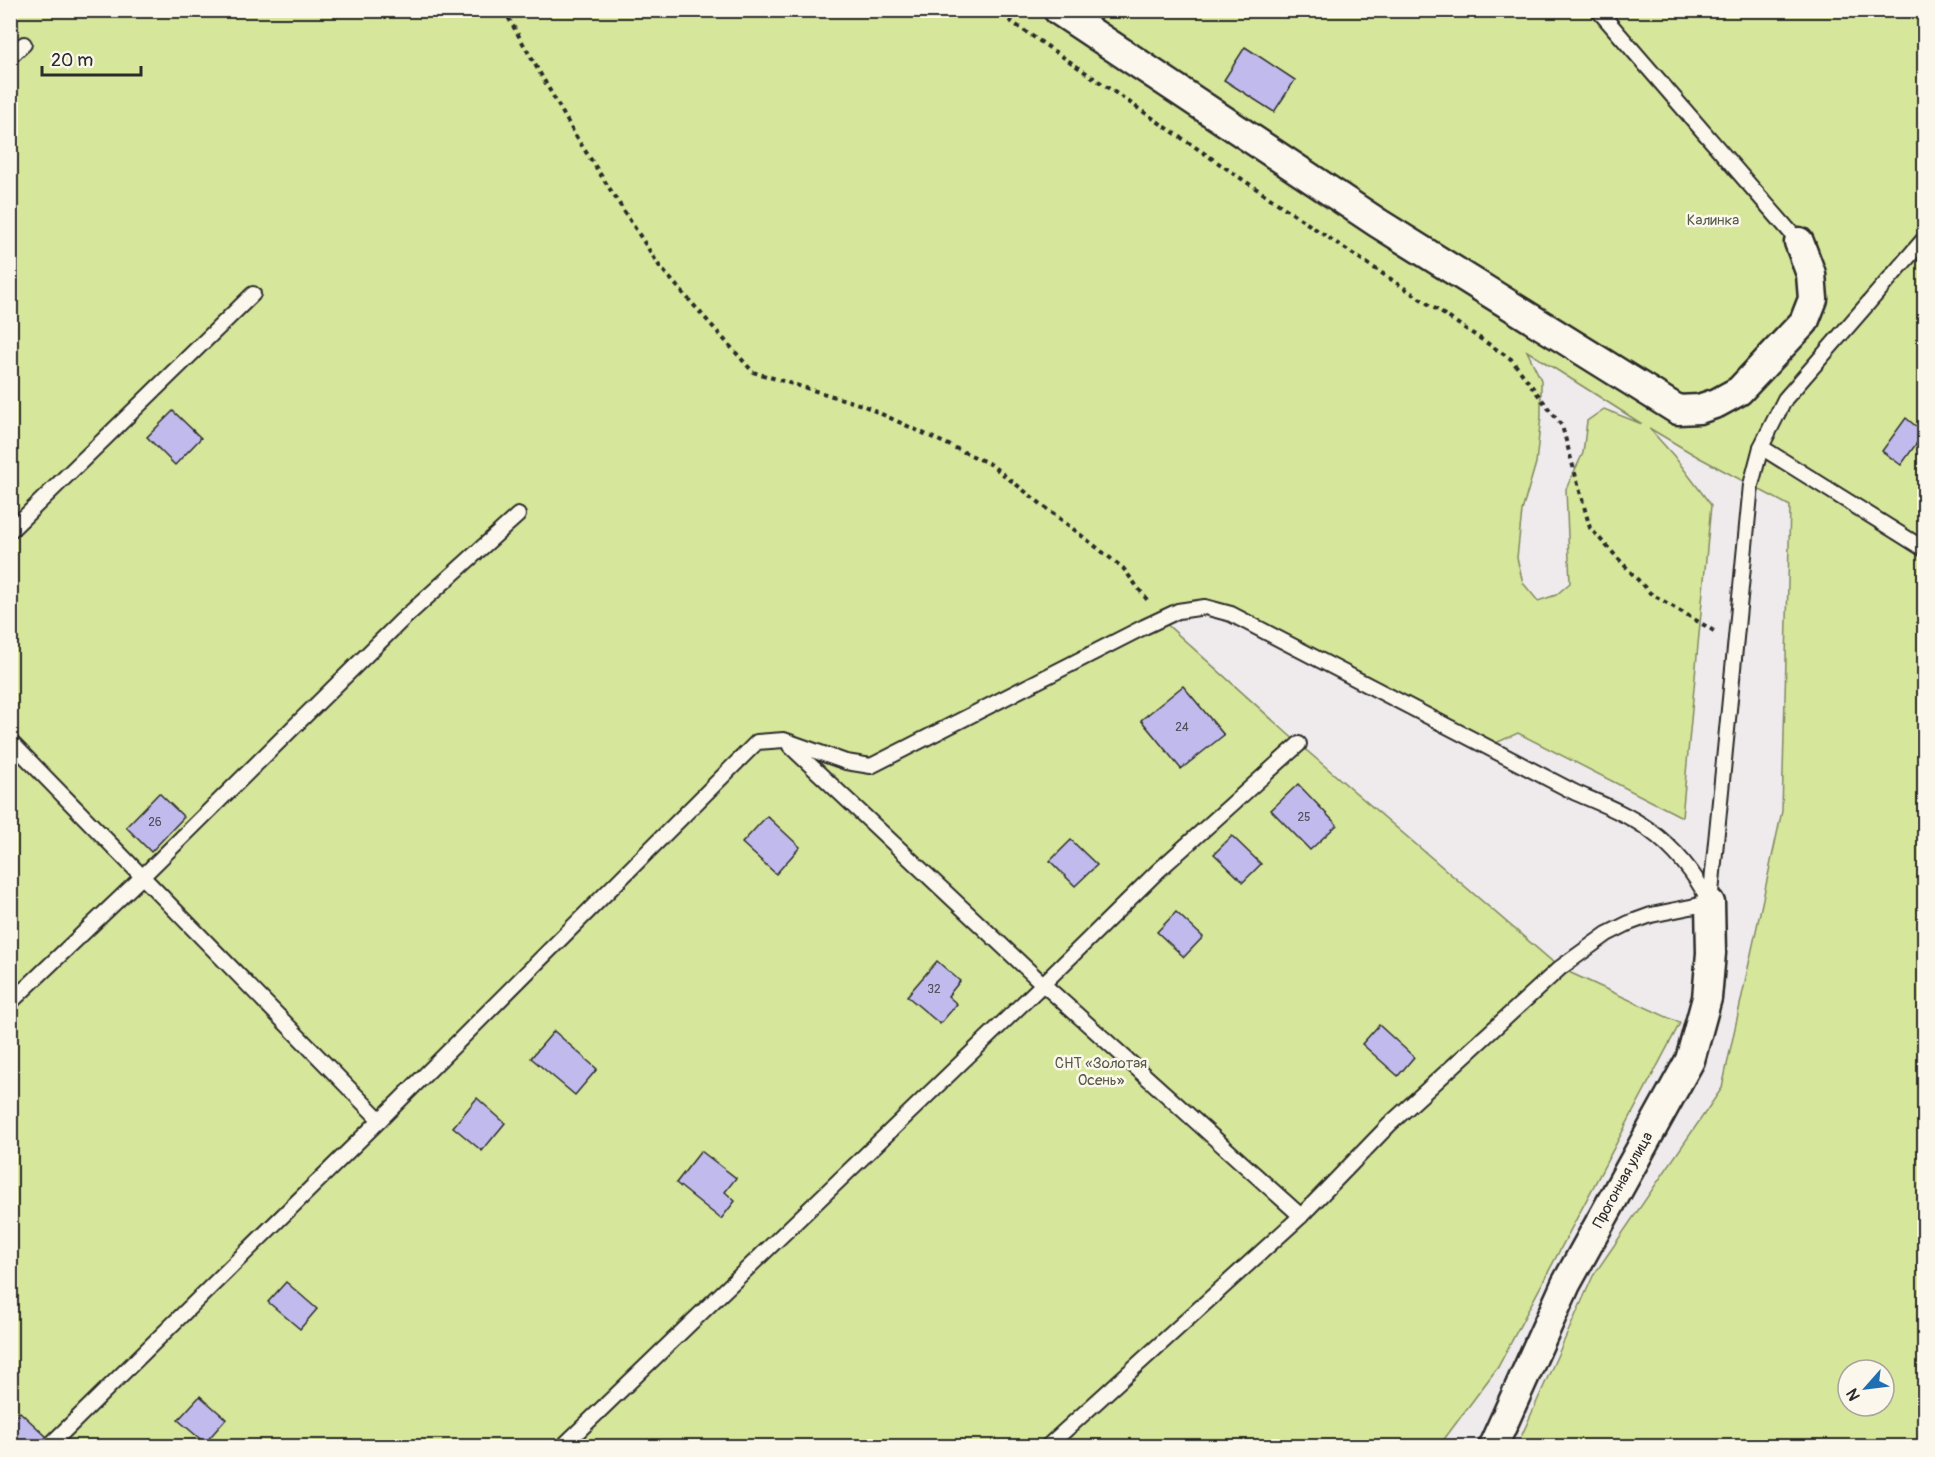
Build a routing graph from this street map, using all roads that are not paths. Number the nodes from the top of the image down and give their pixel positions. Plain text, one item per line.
1 (1058, 10) edge
2 (1598, 10) edge
3 (24, 44) dead end
4 (10, 57) edge
5 (1924, 239) edge
6 (1799, 242) joint
7 (253, 294) dead end
8 (1761, 447) junction
9 (518, 515) dead end
10 (10, 531) edge
11 (1924, 549) edge
12 (784, 740) junction
13 (10, 741) edge
14 (1299, 744) dead end
15 (142, 877) junction
16 (1710, 903) junction
17 (1043, 984) junction
18 (10, 1003) edge
19 (380, 1120) junction
20 (1301, 1216) junction
21 (49, 1446) edge
22 (563, 1446) edge
23 (1048, 1446) edge
24 (1492, 1446) edge

1 - 6 street
2 - 6 lane
3 - 4 lane
5 - 8 lane
7 - 10 lane
8 - 11 lane
8 - 16 lane
9 - 15 lane
12 - 16 lane
12 - 17 lane
12 - 19 lane
13 - 15 lane
14 - 17 lane
15 - 18 lane
15 - 19 lane
16 - 20 lane
16 - 24 street, Прогонная улица
17 - 20 lane
17 - 22 lane
19 - 21 lane
20 - 23 lane

